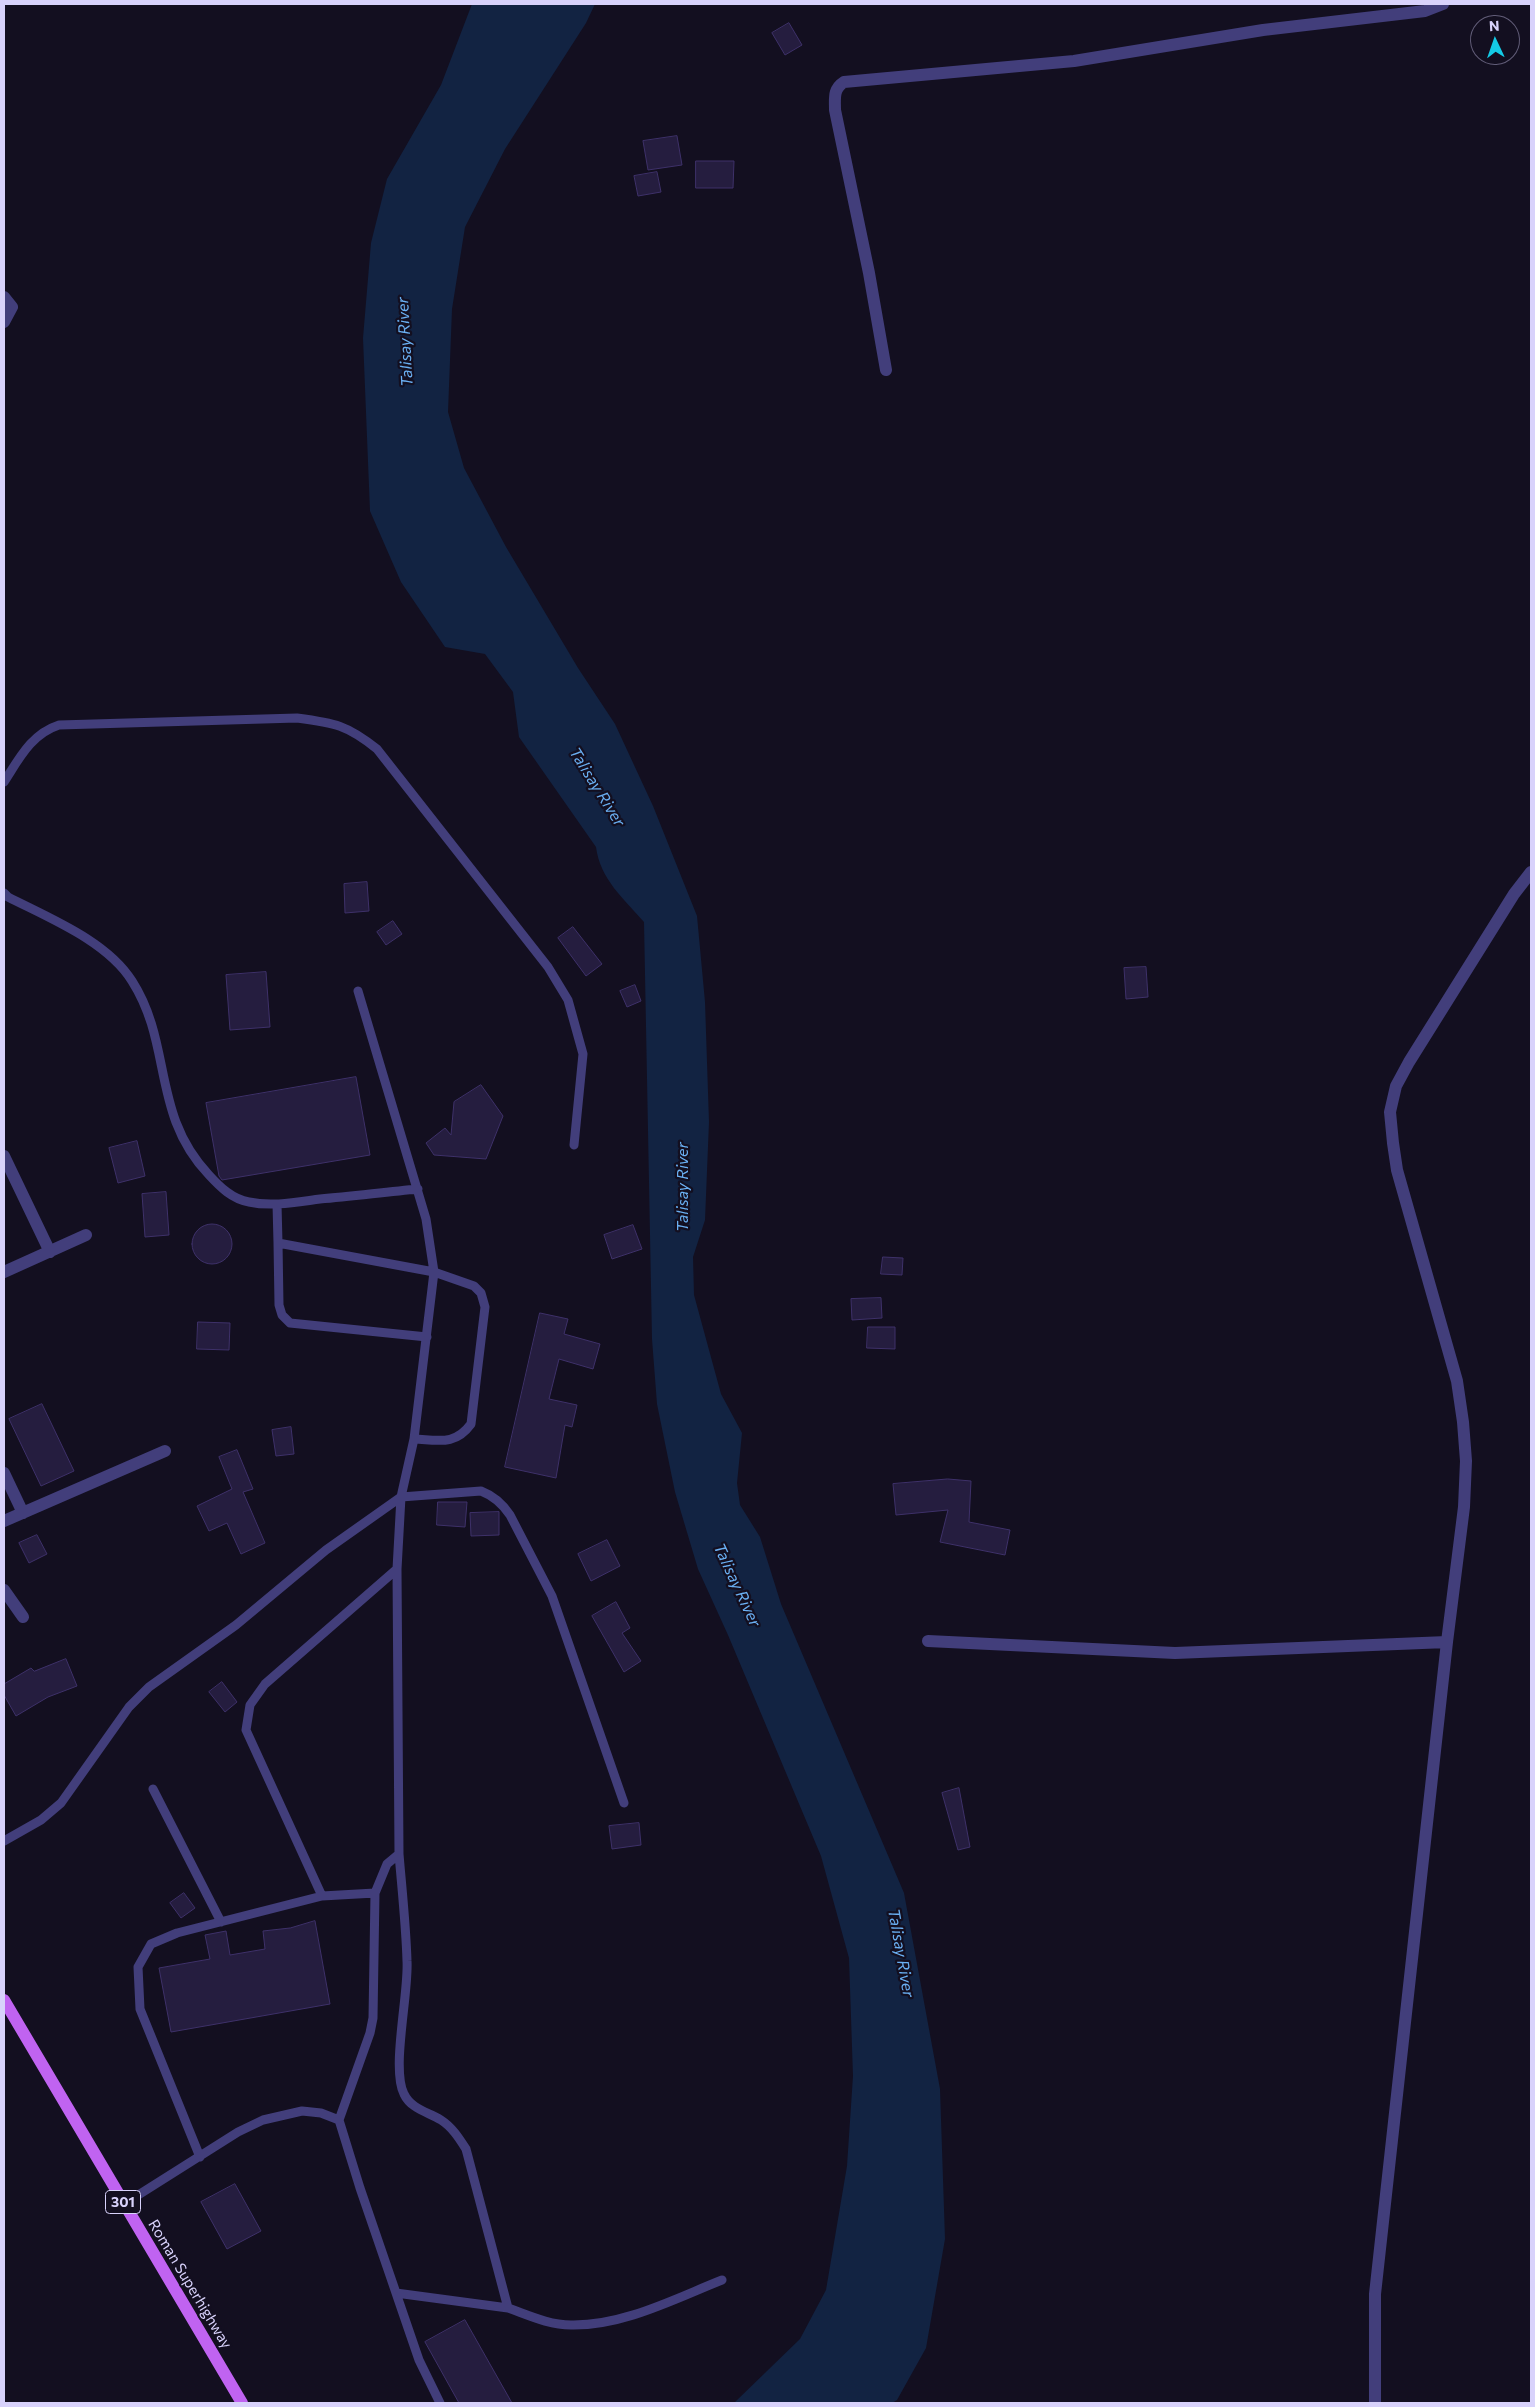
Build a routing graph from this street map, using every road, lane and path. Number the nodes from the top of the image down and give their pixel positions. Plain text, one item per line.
1 (1443, 4) edge
2 (4, 297) edge
3 (4, 322) edge
4 (886, 370) dead end
5 (4, 782) edge
6 (1531, 872) edge
7 (4, 893) edge
8 (358, 991) dead end
9 (574, 1145) dead end
10 (4, 1156) edge
11 (418, 1189) junction
12 (277, 1204) junction
13 (86, 1235) dead end
14 (278, 1243) junction
15 (50, 1252) junction
16 (4, 1272) edge
17 (434, 1272) junction
18 (427, 1337) junction
19 (414, 1439) junction
20 (165, 1451) dead end
21 (4, 1473) edge
22 (401, 1497) junction
23 (23, 1513) junction
24 (4, 1521) edge
25 (397, 1569) junction
26 (4, 1590) edge
27 (23, 1617) dead end
28 (928, 1641) dead end
29 (1447, 1642) junction
30 (153, 1789) dead end
31 (624, 1803) dead end
32 (4, 1840) edge
33 (399, 1854) junction
34 (375, 1893) junction
35 (322, 1896) junction
36 (221, 1922) junction
37 (4, 2000) edge
38 (339, 2120) junction
39 (200, 2157) junction
40 (124, 2204) junction
41 (722, 2280) dead end
42 (396, 2292) junction
43 (508, 2308) junction
44 (242, 2403) edge
45 (440, 2403) edge
46 (1374, 2403) edge

1 - 4 street
2 - 3 street
5 - 9 lane
6 - 29 street
7 - 12 lane
8 - 11 lane
10 - 15 street
11 - 12 lane
11 - 17 lane
12 - 14 lane
13 - 15 street
14 - 17 lane
14 - 18 lane
15 - 16 street
17 - 18 lane
17 - 19 lane
18 - 19 lane
19 - 22 lane
20 - 23 street
21 - 23 street
22 - 25 lane
22 - 31 lane
22 - 32 lane
23 - 24 street
25 - 33 lane
25 - 35 lane
26 - 27 street
28 - 29 street
29 - 46 street
30 - 36 lane
33 - 34 lane
33 - 43 lane
34 - 35 lane
34 - 38 lane
35 - 36 lane
36 - 39 lane
37 - 40 main road, Roman Superhighway / 301
38 - 39 lane
38 - 42 lane
39 - 40 lane
40 - 44 main road, Roman Superhighway / 301
41 - 43 lane
42 - 43 lane
42 - 45 lane

